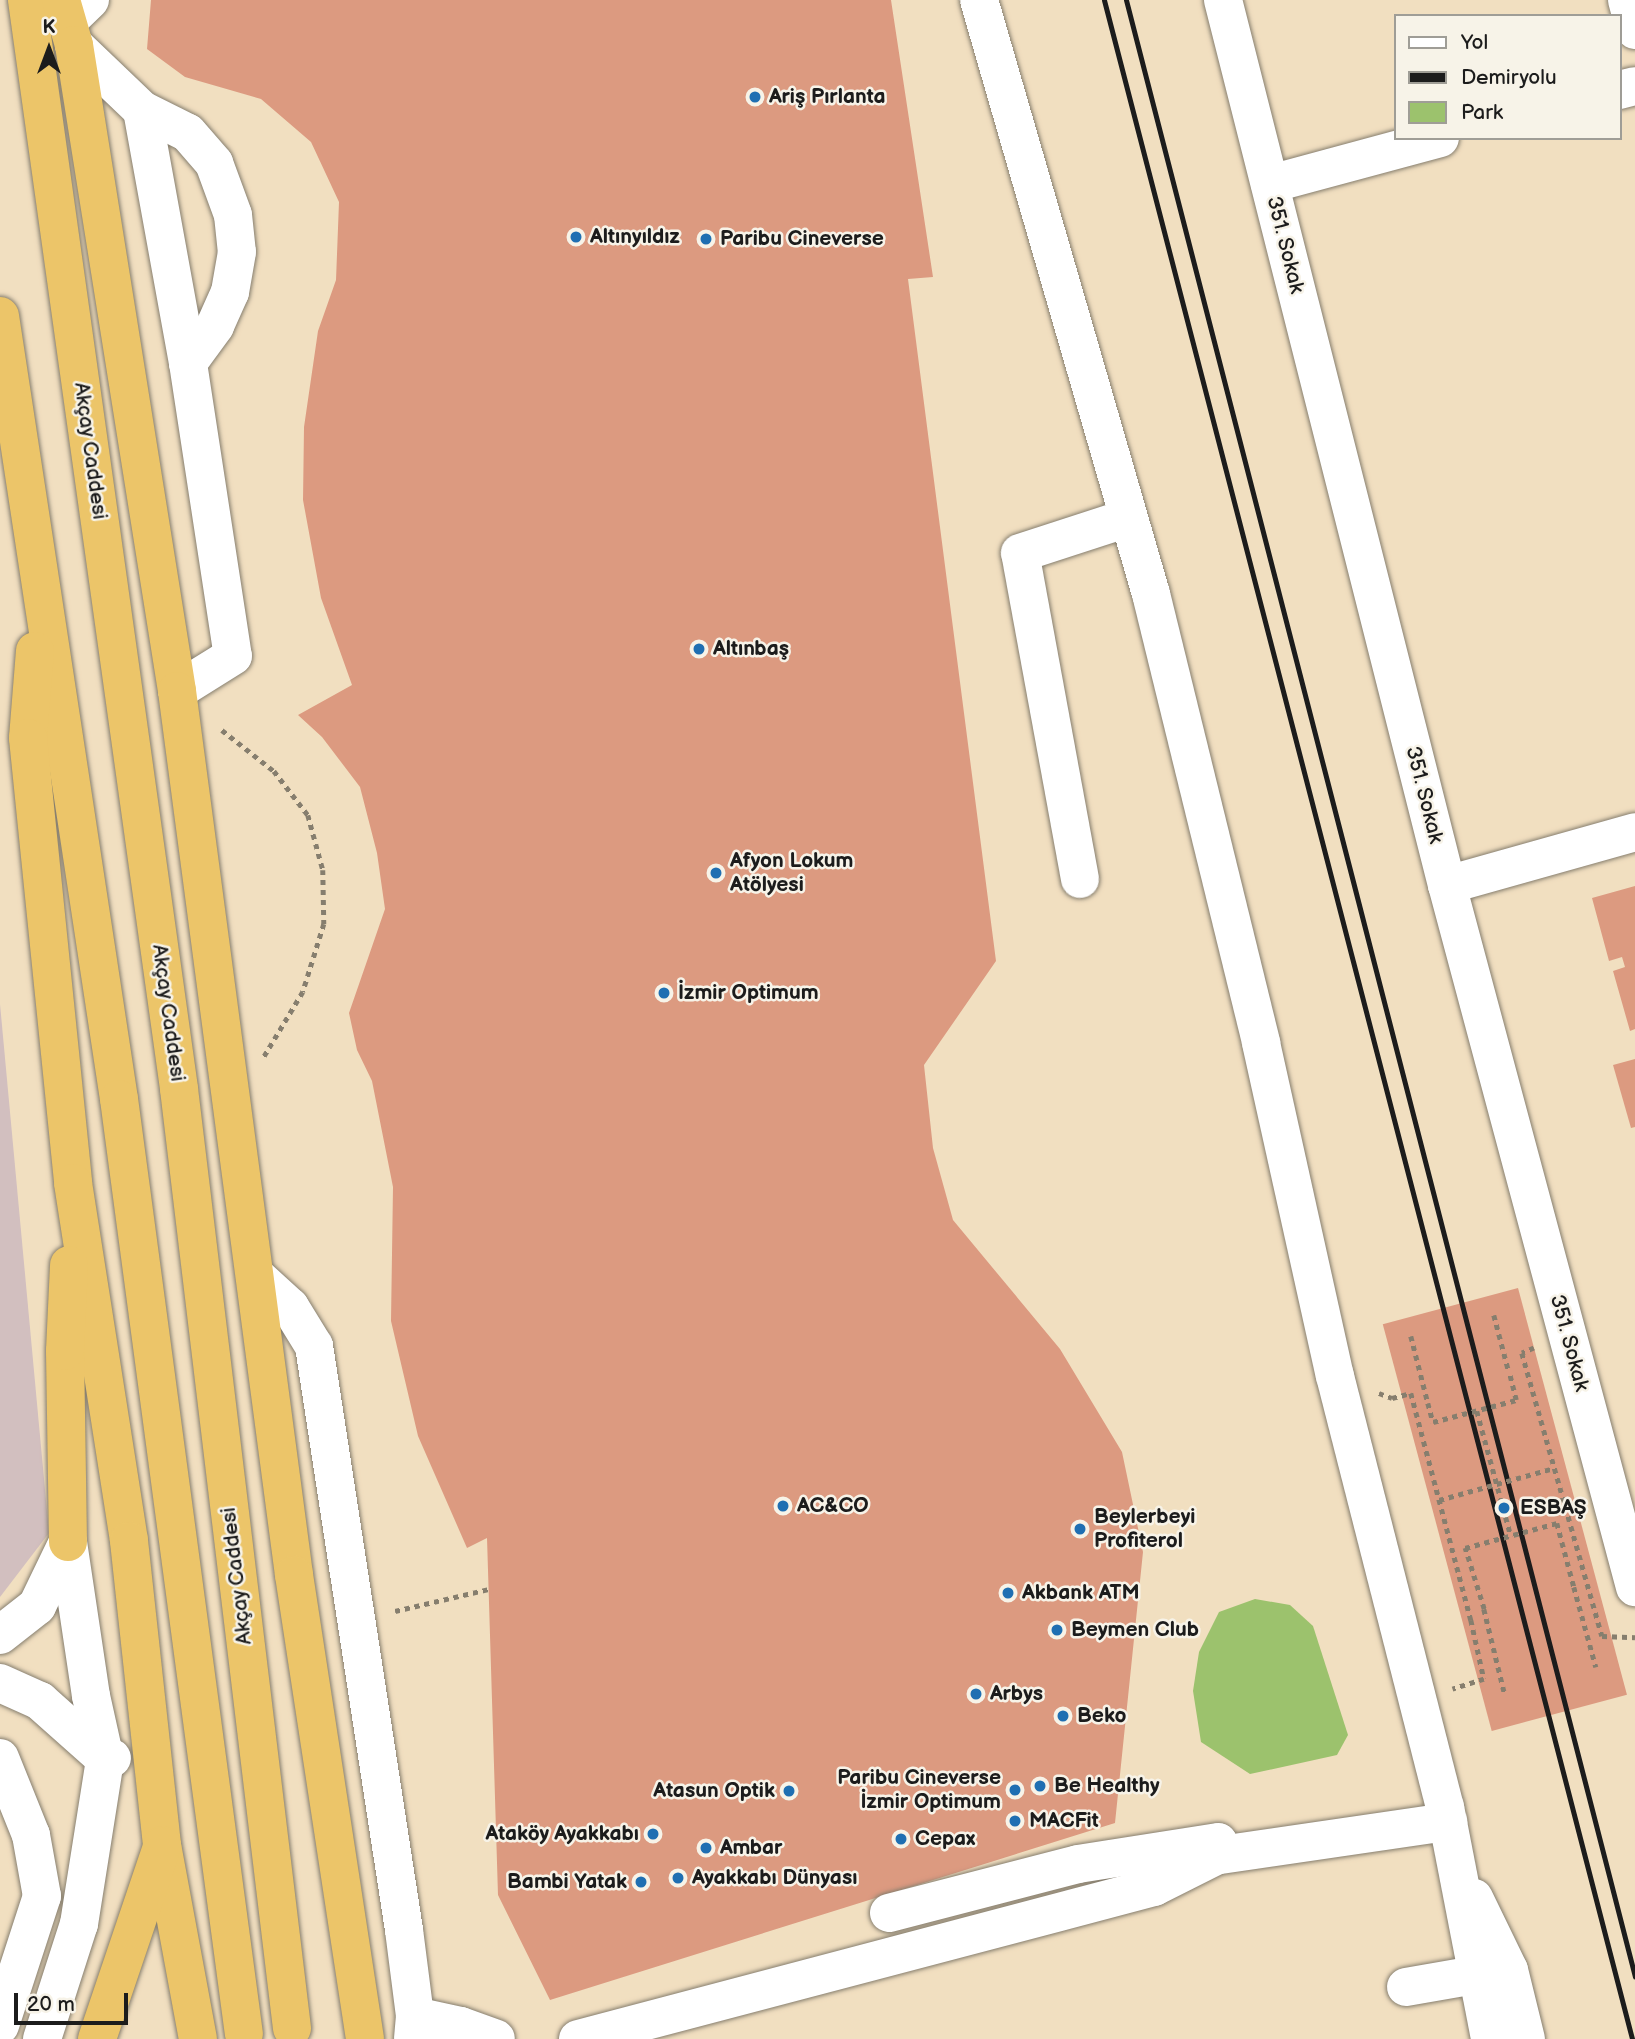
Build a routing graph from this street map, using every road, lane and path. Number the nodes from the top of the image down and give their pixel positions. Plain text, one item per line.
1 (27, 0) edge
2 (979, 0) edge
3 (1223, 0) edge
4 (1627, 0) edge
5 (73, 17) edge
6 (1635, 30) edge
7 (142, 110) junction
8 (1433, 140) edge
9 (1270, 184) junction
10 (0, 316) edge
11 (188, 363) junction
12 (1128, 518) junction
13 (40, 583) junction
14 (177, 691) junction
15 (1635, 832) edge
16 (1080, 879) dead end
17 (1447, 885) junction
18 (232, 1100) junction
19 (73, 1182) junction
20 (256, 1276) junction
21 (1494, 1315) dead end
22 (1411, 1336) dead end
23 (1522, 1353) dead end
24 (1411, 1393) dead end
25 (1477, 1411) junction
26 (1554, 1468) junction
27 (1497, 1484) junction
28 (1439, 1500) junction
29 (1511, 1536) junction
30 (68, 1542) junction
31 (1635, 1587) edge
32 (489, 1589) dead end
33 (357, 1620) junction
34 (0, 1635) edge
35 (1635, 1637) edge
36 (1596, 1667) dead end
37 (0, 1683) edge
38 (1505, 1695) dead end
39 (1418, 1701) junction
40 (153, 1754) junction
41 (0, 1758) edge
42 (105, 1759) junction
43 (1449, 1829) junction
44 (162, 1846) junction
45 (1219, 1848) junction
46 (891, 1922) dead end
47 (1475, 1975) junction
48 (1406, 1987) dead end
49 (4, 2002) edge
50 (292, 2028) dead end
51 (414, 2028) edge
52 (244, 2034) dead end
53 (42, 2039) edge
54 (97, 2039) edge
55 (198, 2039) edge
56 (365, 2039) edge
57 (496, 2039) edge
58 (578, 2039) edge
59 (1490, 2039) edge
60 (1526, 2039) edge

1 - 50 highway, Akçay Caddesi
2 - 12 street
3 - 9 street, 351. Sokak
4 - 6 street
5 - 7 street
5 - 14 highway
7 - 11 street
7 - 11 street
8 - 9 street
9 - 17 street, 351. Sokak
10 - 13 highway
11 - 14 street
12 - 16 street
12 - 39 street
13 - 19 highway
13 - 52 highway
14 - 18 highway
14 - 18 path
15 - 17 street
17 - 31 street, 351. Sokak
18 - 20 highway
19 - 30 highway
19 - 40 highway
20 - 33 street
20 - 56 highway
21 - 25 path, bridge
22 - 25 path, bridge
23 - 26 path
24 - 28 path
25 - 27 path
26 - 27 path, bridge
26 - 35 path
27 - 28 path, bridge
27 - 29 path
28 - 39 path
29 - 36 path, bridge
29 - 38 path, bridge
30 - 34 street
30 - 42 street
32 - 33 path
33 - 51 street
37 - 42 street
39 - 43 street
40 - 42 street
40 - 44 highway
41 - 49 street
42 - 53 street
43 - 45 street
43 - 47 street
43 - 60 street
44 - 54 highway
44 - 55 highway
45 - 46 street
45 - 58 street
47 - 48 street
47 - 59 street
51 - 57 street

